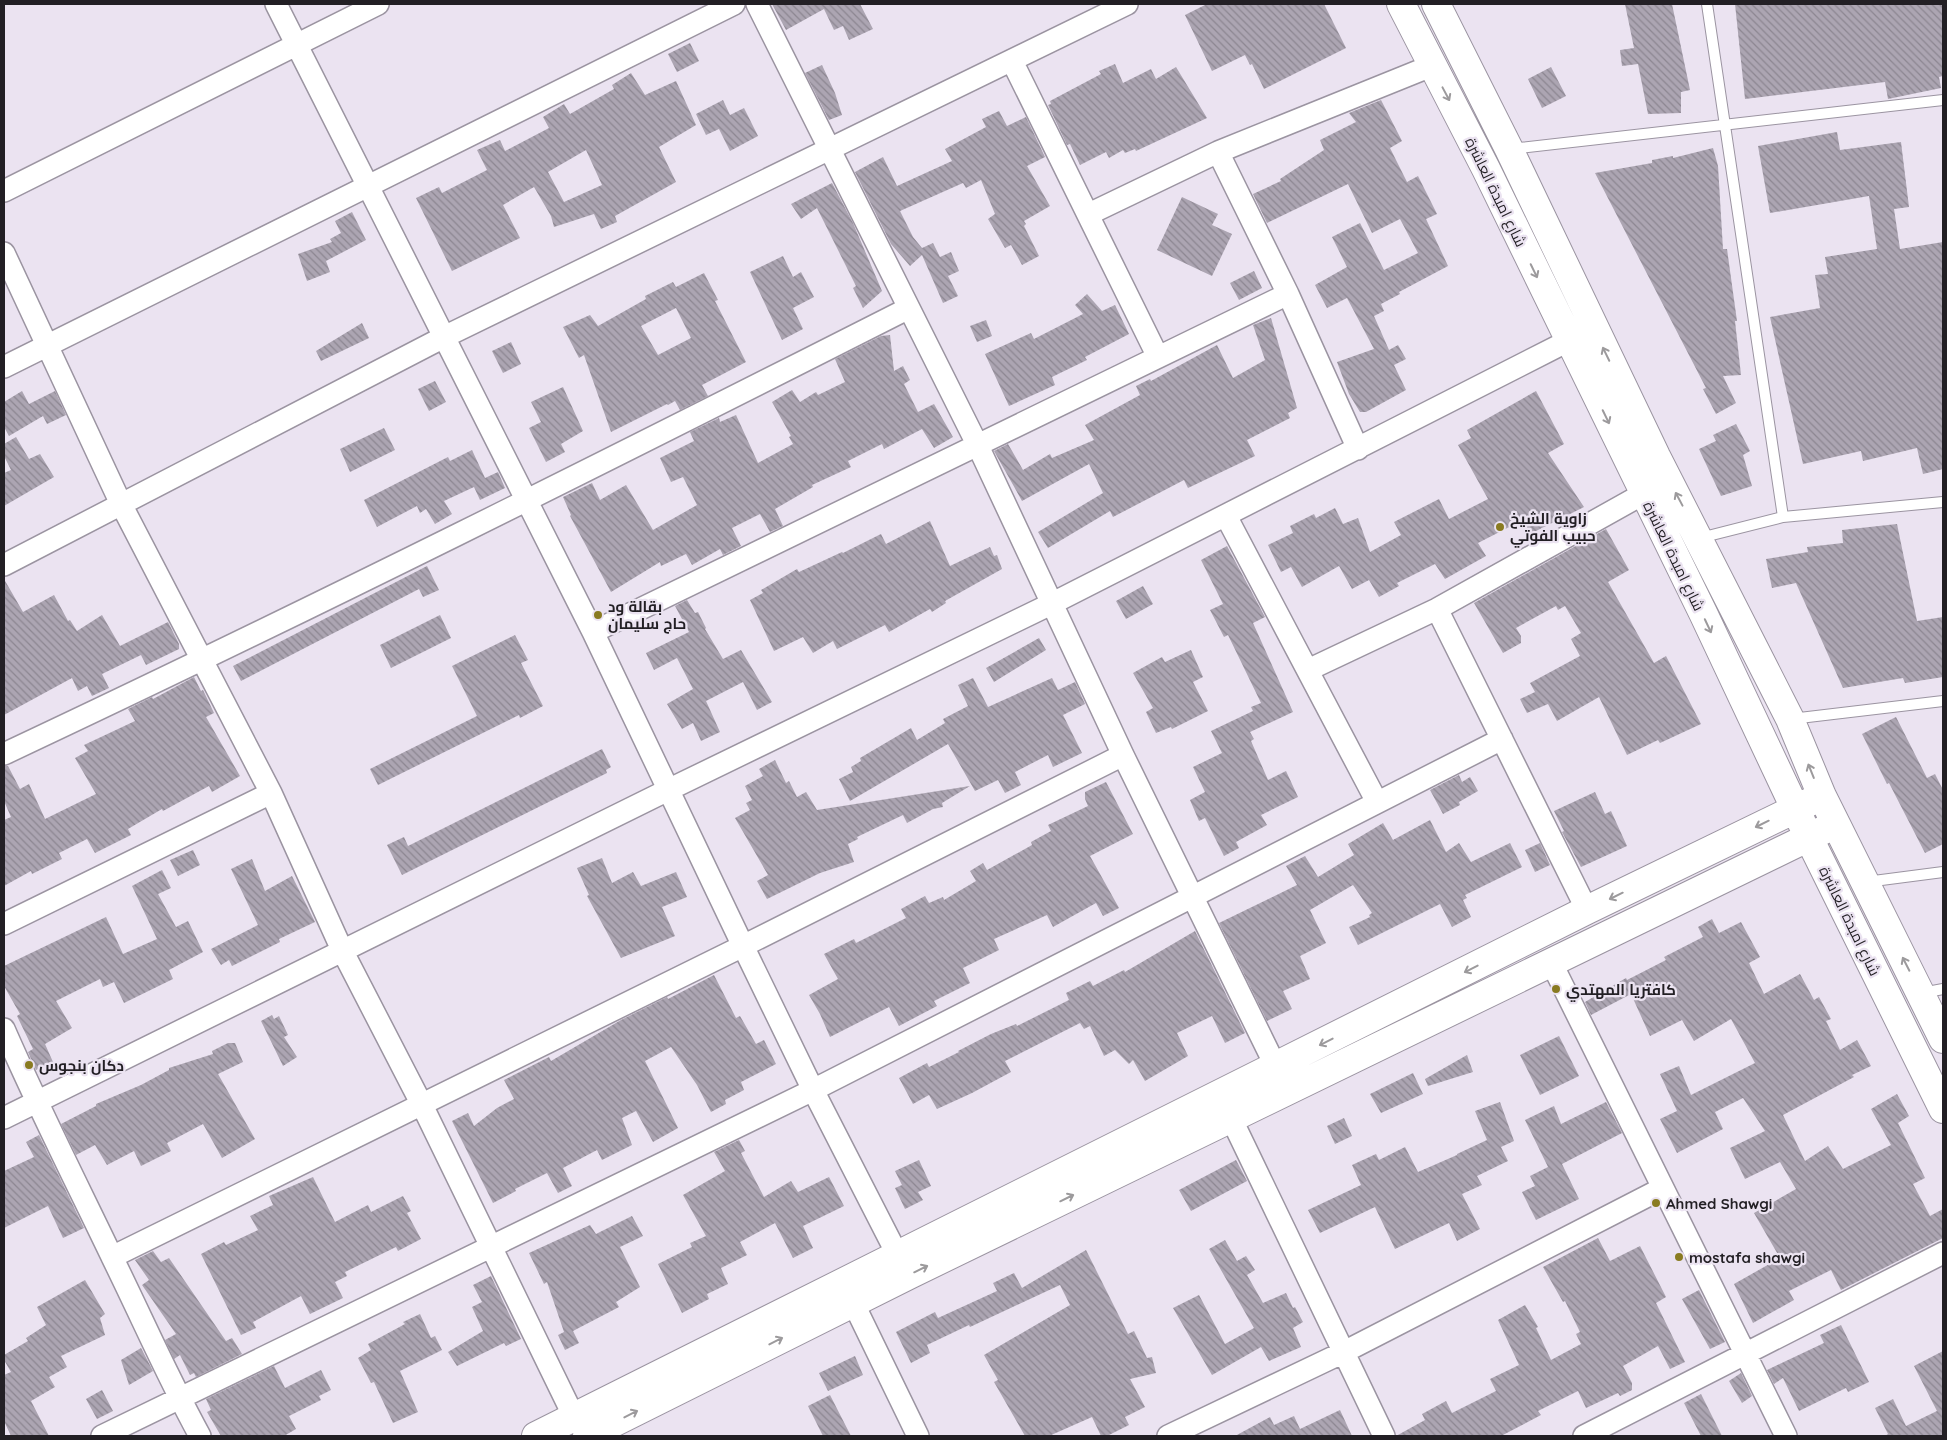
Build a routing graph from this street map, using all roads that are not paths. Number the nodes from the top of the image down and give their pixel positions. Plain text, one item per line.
1 (276, 4) edge
2 (378, 4) edge
3 (734, 4) edge
4 (757, 4) edge
5 (1127, 4) edge
6 (1402, 4) edge
7 (1436, 4) edge
8 (1706, 4) edge
9 (297, 44) junction
10 (1012, 61) junction
11 (1432, 66) junction
12 (1943, 100) edge
13 (1724, 125) junction
14 (830, 149) junction
15 (1509, 149) junction
16 (1218, 152) junction
17 (368, 186) junction
18 (4, 191) edge
19 (1089, 214) junction
20 (4, 253) edge
21 (1288, 294) junction
22 (909, 308) junction
23 (444, 337) junction
24 (1568, 341) junction
25 (48, 345) junction
26 (1158, 357) junction
27 (4, 367) edge
28 (978, 446) junction
29 (1358, 449) junction
30 (1643, 494) junction
31 (527, 501) junction
32 (1943, 502) edge
33 (121, 504) junction
34 (1226, 516) junction
35 (1783, 517) junction
36 (1699, 538) junction
37 (4, 565) edge
38 (1051, 604) junction
39 (1437, 608) junction
40 (593, 632) junction
41 (203, 660) junction
42 (1308, 670) junction
43 (1943, 701) edge
44 (1790, 719) junction
45 (1502, 739) junction
46 (4, 754) edge
47 (1123, 755) junction
48 (668, 790) junction
49 (270, 793) junction
50 (1822, 796) junction
51 (1377, 802) junction
52 (1795, 808) junction
53 (1836, 824) junction
54 (1809, 838) junction
55 (1943, 872) edge
56 (1865, 882) junction
57 (1192, 896) junction
58 (1587, 910) junction
59 (4, 924) edge
60 (743, 946) junction
61 (342, 950) junction
62 (1552, 964) junction
63 (1932, 991) edge
64 (4, 1029) edge
65 (1943, 1039) edge
66 (1276, 1067) junction
67 (813, 1090) junction
68 (36, 1102) junction
69 (422, 1105) junction
70 (1943, 1109) edge
71 (4, 1118) edge
72 (1231, 1118) junction
73 (1134, 1151) junction
74 (1663, 1188) junction
75 (491, 1246) junction
76 (1943, 1253) edge
77 (897, 1254) junction
78 (112, 1257) junction
79 (848, 1292) junction
80 (1344, 1352) junction
81 (1745, 1355) junction
82 (179, 1399) junction
83 (581, 1427) edge
84 (102, 1436) edge
85 (200, 1436) edge
86 (536, 1436) edge
87 (918, 1436) edge
88 (1168, 1436) edge
89 (1384, 1436) edge
90 (1584, 1436) edge
91 (1786, 1436) edge

1 - 9 street
2 - 9 street
3 - 17 street
4 - 14 street
5 - 10 street
6 - 11 main road, شارع امبدة العاشرة
7 - 15 main road, شارع امبدة العاشرة
8 - 13 lane
9 - 17 street
9 - 18 street
10 - 14 street
10 - 19 street
11 - 16 street
11 -> 24 main road, شارع امبدة العاشرة
12 - 13 lane
13 - 15 lane
13 - 35 lane
14 - 22 street
14 - 23 street
36 -> 15 main road, شارع امبدة العاشرة
16 - 19 street
16 - 21 street
17 - 23 street
17 - 25 street
19 - 26 street
20 - 25 street
21 - 26 street
21 - 29 street
22 - 28 street
22 - 31 street
23 - 31 street
23 - 33 street
24 - 29 street
24 -> 30 main road, شارع امبدة العاشرة
25 - 27 street
25 - 33 street
26 - 28 street
28 - 38 street
28 - 40 street
29 - 34 street
30 - 39 street
30 -> 52 main road, شارع امبدة العاشرة
31 - 40 street
31 - 41 street
32 - 35 lane
33 - 37 street
33 - 41 street
34 - 38 street
34 - 42 street
35 - 36 lane
36 - 44 main road, شارع امبدة العاشرة
38 - 47 street
38 - 48 street
39 - 42 street
39 - 45 street
40 - 48 street
41 - 46 street
41 - 49 street
42 - 51 street
43 - 44 lane
50 -> 44 main road, شارع امبدة العاشرة
45 - 51 street
45 - 58 street
47 - 57 street
47 - 60 street
48 - 60 street
48 - 61 street
49 - 59 street
49 - 61 street
50 - 52 main road
50 - 53 main road, شارع امبدة العاشرة
51 - 57 street
52 - 54 main road, شارع امبدة العاشرة
52 -> 58 main road
53 - 54 main road
53 - 56 main road, شارع امبدة العاشرة
54 - 62 main road
54 - 70 main road, شارع امبدة العاشرة
55 - 56 lane
63 -> 56 main road, شارع امبدة العاشرة
57 - 66 street
57 - 67 street
58 -> 66 main road
60 - 67 street
60 - 69 street
61 - 68 street
61 - 69 street
62 - 72 main road
62 - 74 street
63 - 65 main road, شارع امبدة العاشرة
64 - 68 street
66 - 73 main road
67 - 75 street
67 - 77 street
68 - 71 street
68 - 78 street
69 - 75 street
69 - 78 street
72 - 73 main road
72 - 80 street
73 - 77 main road
79 -> 73 main road
74 - 80 street
74 - 81 street
75 - 82 street
75 - 83 street
76 - 81 street
77 - 79 main road
78 - 82 street
79 - 83 main road
79 - 87 street
80 - 88 street
80 - 89 street
81 - 90 street
81 - 91 street
82 - 84 street
82 - 85 street
83 - 86 main road

